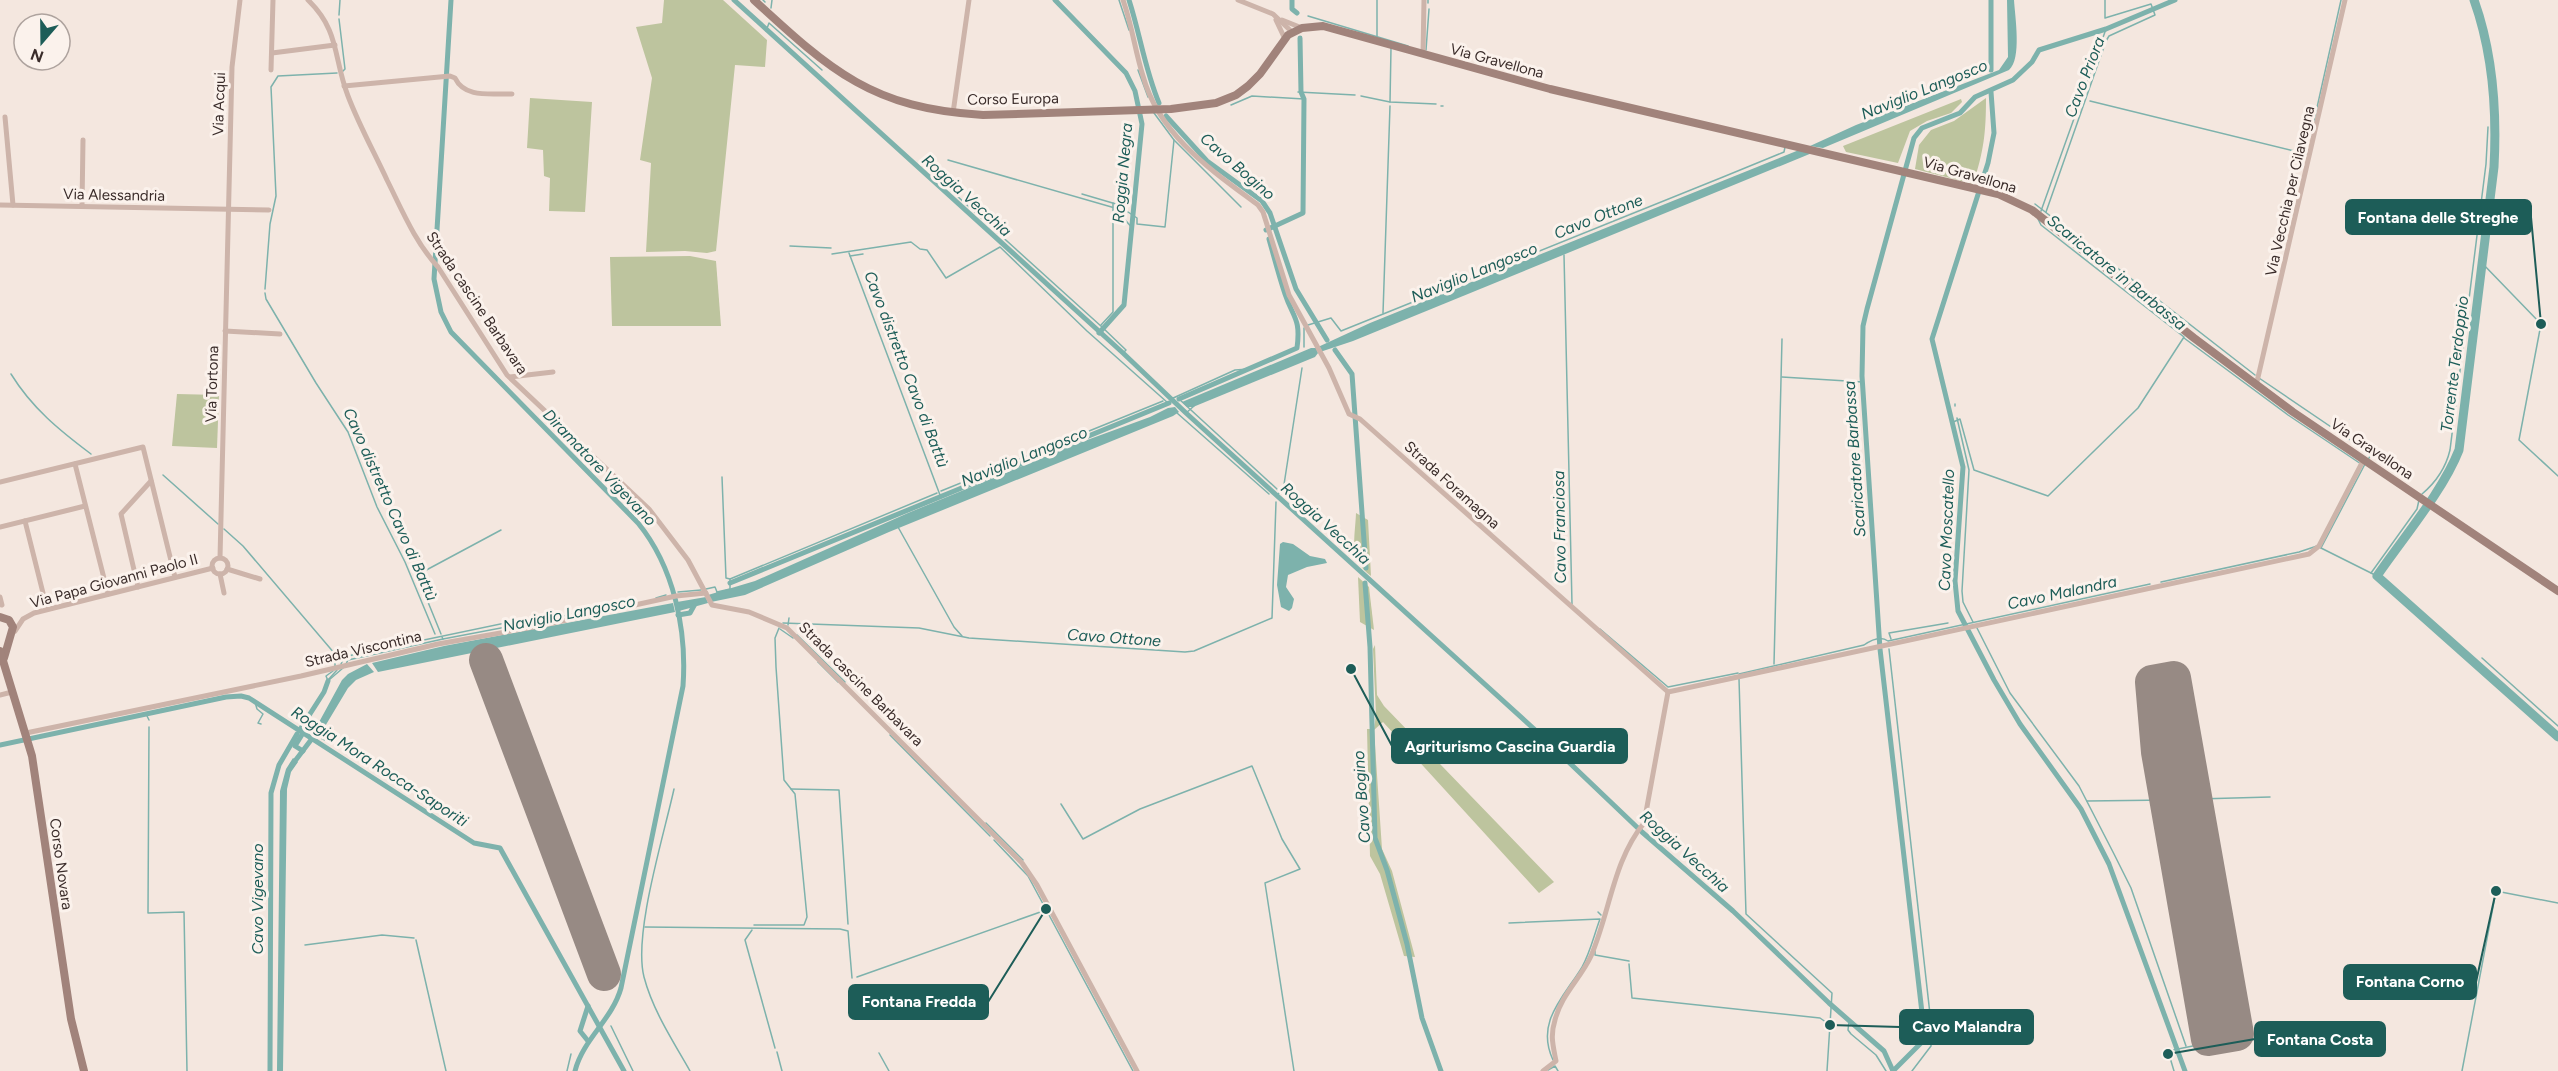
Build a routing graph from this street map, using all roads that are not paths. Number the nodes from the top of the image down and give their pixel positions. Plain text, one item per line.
1 (240, 0) edge
2 (273, 0) edge
3 (308, 0) edge
4 (754, 0) edge
5 (969, 0) edge
6 (1123, 0) edge
7 (1238, 0) edge
8 (1424, 0) edge
9 (2345, 0) edge
10 (1273, 14) junction
11 (1279, 18) junction
12 (1302, 28) junction
13 (1292, 32) junction
14 (1283, 41) junction
15 (335, 45) junction
16 (272, 53) junction
17 (1423, 54) junction
18 (271, 70) dead end
19 (345, 86) junction
20 (512, 94) dead end
21 (1156, 109) junction
22 (953, 113) junction
23 (5, 117) dead end
24 (83, 140) dead end
25 (13, 205) junction
26 (0, 206) edge
27 (82, 206) junction
28 (228, 210) junction
29 (268, 210) dead end
30 (225, 331) junction
31 (280, 333) dead end
32 (553, 372) dead end
33 (510, 377) junction
34 (2258, 380) junction
35 (2364, 462) junction
36 (75, 464) junction
37 (151, 481) junction
38 (0, 482) edge
39 (85, 506) junction
40 (25, 521) junction
41 (0, 527) edge
42 (220, 558) junction
43 (213, 568) junction
44 (228, 568) junction
45 (220, 574) junction
46 (175, 577) junction
47 (260, 579) dead end
48 (138, 586) junction
49 (2558, 591) edge
50 (224, 592) dead end
51 (705, 592) junction
52 (108, 594) junction
53 (0, 597) edge
54 (2, 605) dead end
55 (47, 609) junction
56 (1, 617) edge
57 (23, 619) junction
58 (11, 637) junction
59 (0, 643) edge
60 (0, 651) edge
61 (4, 663) junction
62 (12, 692) junction
63 (1668, 692) junction
64 (0, 695) edge
65 (27, 738) junction
66 (84, 1071) edge
67 (1137, 1071) edge
68 (1543, 1071) edge

1 - 28 street, Via Acqui
2 - 16 street
3 - 15 street, Strada cascine Barbavara
4 - 22 main road, Corso Europa
5 - 22 street
6 - 21 street
7 - 10 street, Via Gravellona
8 - 17 street
9 - 34 street, Via Vecchia per Cilavegna
10 - 11 street, Via Gravellona
10 - 14 street
11 - 12 street, Via Gravellona
11 - 13 street, Via Gravellona
12 - 13 main road, Via Gravellona
12 - 17 main road, Via Gravellona
13 - 14 main road, Via Gravellona
14 - 21 main road, Corso Europa
15 - 16 street
15 - 19 street, Strada cascine Barbavara
16 - 18 street
17 - 34 main road, Via Gravellona
19 - 20 street
19 - 33 street, Strada cascine Barbavara
21 - 22 main road, Corso Europa
21 - 63 street, Strada Foramagna
23 - 25 street
24 - 27 street
25 - 26 street, Via Alessandria
25 - 27 street, Via Alessandria
27 - 28 street, Via Alessandria
28 - 29 street, Via Alessandria
28 - 30 street, Via Tortona
30 - 31 street
30 - 42 street, Via Tortona
32 - 33 street
33 - 51 street, Strada cascine Barbavara
34 - 35 main road, Via Gravellona
35 - 49 main road, Via Gravellona
35 - 63 street
36 - 37 street
36 - 38 street
36 - 39 street
37 - 46 street
37 - 48 street
39 - 40 street
39 - 52 street
40 - 41 street
40 - 55 street
42 - 43 street
42 - 44 street
43 - 45 street
43 - 46 street, Via Papa Giovanni Paolo II
44 - 45 street
44 - 47 street
45 - 50 street
46 - 48 street, Via Papa Giovanni Paolo II
48 - 52 street, Via Papa Giovanni Paolo II
51 - 65 street, Strada Viscontina
51 - 67 street, Strada cascine Barbavara
52 - 55 street, Via Papa Giovanni Paolo II
53 - 54 street
55 - 57 street, Via Papa Giovanni Paolo II
56 - 57 street, Via Papa Giovanni Paolo II
56 - 58 main road
57 - 58 street, Via Papa Giovanni Paolo II
58 - 59 main road
58 - 61 main road, Corso Novara
60 - 61 main road, Corso Novara
61 - 62 main road, Corso Novara
62 - 64 street
62 - 65 main road, Corso Novara
63 - 68 street
65 - 66 main road, Corso Novara

